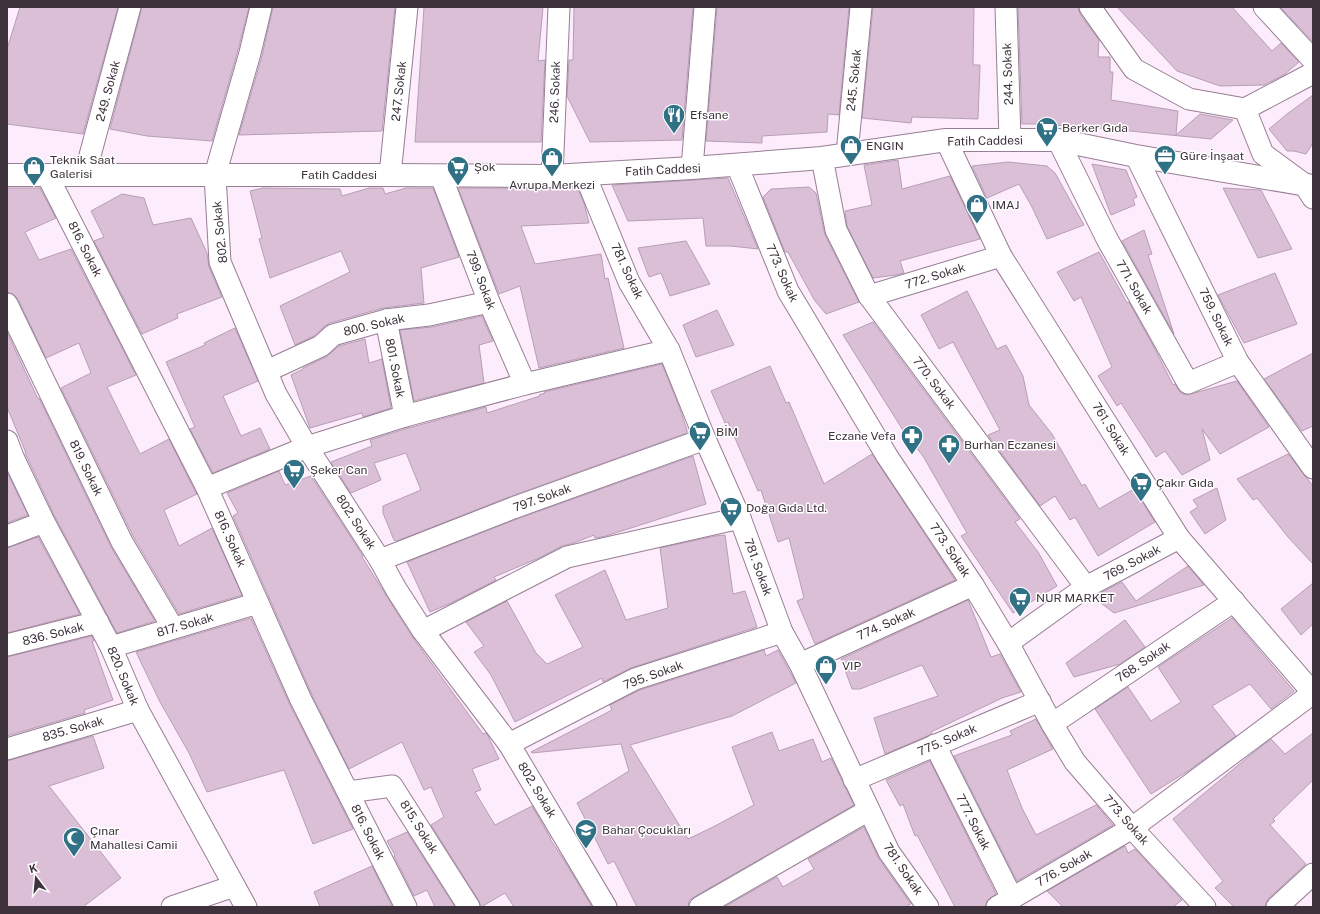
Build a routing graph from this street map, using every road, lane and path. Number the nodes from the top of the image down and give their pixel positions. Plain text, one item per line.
1 (130, 7) edge
2 (261, 7) edge
3 (407, 7) edge
4 (559, 7) edge
5 (705, 7) edge
6 (861, 7) edge
7 (1006, 7) edge
8 (1090, 7) edge
9 (1264, 7) edge
10 (1313, 60) edge
11 (1313, 73) edge
12 (1245, 109) junction
13 (946, 140) junction
14 (1010, 140) junction
15 (1058, 140) junction
16 (847, 154) junction
17 (1136, 156) junction
18 (822, 158) junction
19 (737, 165) junction
20 (692, 168) junction
21 (86, 174) junction
22 (7, 175) edge
23 (47, 175) junction
24 (215, 175) junction
25 (390, 175) junction
26 (585, 175) junction
27 (441, 176) junction
28 (552, 176) junction
29 (1310, 189) edge
30 (1001, 256) junction
31 (869, 296) junction
32 (489, 302) junction
33 (7, 304) edge
34 (386, 320) junction
35 (669, 350) junction
36 (1238, 362) junction
37 (267, 371) junction
38 (525, 384) junction
39 (405, 416) junction
40 (705, 439) junction
41 (8, 445) edge
42 (307, 447) junction
43 (1313, 468) edge
44 (207, 488) junction
45 (740, 518) junction
46 (44, 522) junction
47 (7, 536) edge
48 (1179, 538) junction
49 (380, 560) junction
50 (973, 585) junction
51 (1086, 587) junction
52 (1234, 601) junction
53 (258, 603) junction
54 (98, 622) junction
55 (172, 628) junction
56 (423, 631) junction
57 (782, 632) junction
58 (1008, 643) junction
59 (7, 645) edge
60 (111, 647) junction
61 (800, 664) junction
62 (1313, 693) edge
63 (1040, 701) junction
64 (138, 710) junction
65 (1052, 724) junction
66 (509, 744) junction
67 (935, 745) junction
68 (7, 749) edge
69 (854, 780) junction
70 (348, 792) junction
71 (869, 810) junction
72 (1132, 828) junction
73 (1313, 874) edge
74 (234, 886) junction
75 (1004, 903) edge
76 (172, 907) edge
77 (246, 907) edge
78 (406, 907) edge
79 (469, 907) edge
80 (606, 907) edge
81 (700, 907) edge
82 (928, 907) edge
83 (1205, 907) edge
84 (1277, 907) edge

1 - 21 street, 249. Sokak
2 - 24 street, 802. Sokak
3 - 25 street, 247. Sokak
4 - 28 street, 246. Sokak
5 - 20 street
6 - 16 street, 245. Sokak
7 - 14 street, 244. Sokak
8 - 12 street
9 - 10 street
11 - 12 street
12 - 29 street
13 - 14 main road, Fatih Caddesi
13 - 16 main road, Fatih Caddesi
13 - 30 street, 761. Sokak
14 - 15 main road, Fatih Caddesi
15 - 17 main road, Fatih Caddesi
15 - 36 street, 771. Sokak
16 - 18 main road, Fatih Caddesi
17 - 29 main road, Fatih Caddesi
17 - 36 street, 759. Sokak
18 - 19 main road, Fatih Caddesi
18 - 31 street, 770. Sokak
19 - 20 main road, Fatih Caddesi
19 - 50 street, 773. Sokak
20 - 26 main road, Fatih Caddesi
21 - 23 main road, Fatih Caddesi
21 - 24 main road, Fatih Caddesi
22 - 23 main road, Fatih Caddesi
23 - 44 street, 816. Sokak
24 - 25 main road, Fatih Caddesi
24 - 37 street, 802. Sokak
25 - 27 main road, Fatih Caddesi
26 - 28 main road, Fatih Caddesi
26 - 35 street, 781. Sokak
27 - 28 main road, Fatih Caddesi
27 - 32 street, 799. Sokak
30 - 31 street, 772. Sokak
30 - 48 street, 761. Sokak
31 - 51 street, 770. Sokak
32 - 34 street, 800. Sokak
32 - 38 street, 799. Sokak
33 - 55 street, 819. Sokak
34 - 37 street, 800. Sokak
34 - 39 street, 801. Sokak
35 - 38 street
35 - 40 street, 781. Sokak
36 - 43 street, 759. Sokak
37 - 42 street, 802. Sokak
38 - 39 street
39 - 42 street
40 - 45 street, 781. Sokak
40 - 49 street, 797. Sokak
41 - 46 street, 820. Sokak
42 - 44 street
42 - 49 street, 802. Sokak
44 - 53 street, 816. Sokak
45 - 56 street
45 - 57 street, 781. Sokak
46 - 47 street
46 - 54 street, 820. Sokak
48 - 51 street, 769. Sokak
48 - 52 street, 761. Sokak
49 - 56 street, 802. Sokak
50 - 58 street, 773. Sokak
50 - 61 street, 774. Sokak
51 - 58 street, 769. Sokak
52 - 62 street, 761. Sokak
52 - 65 street, 768. Sokak
53 - 55 street, 817. Sokak
53 - 70 street, 816. Sokak
54 - 59 street, 836. Sokak
54 - 60 street, 820. Sokak
55 - 60 street, 817. Sokak
56 - 66 street, 802. Sokak
57 - 61 street, 781. Sokak
57 - 66 street, 795. Sokak
58 - 63 street, 773. Sokak
60 - 64 street, 820. Sokak
61 - 69 street, 781. Sokak
62 - 72 street, 776. Sokak
63 - 65 street, 773. Sokak
63 - 67 street, 775. Sokak
64 - 68 street, 835. Sokak
64 - 74 street, 820. Sokak
65 - 72 street, 773. Sokak
66 - 80 street, 802. Sokak
67 - 69 street, 775. Sokak
67 - 75 street, 777. Sokak
69 - 71 street, 781. Sokak
70 - 78 street, 816. Sokak
70 - 79 street, 815. Sokak
71 - 81 street
71 - 82 street, 781. Sokak
72 - 75 street, 776. Sokak
72 - 83 street, 773. Sokak
73 - 84 street
74 - 76 street
74 - 77 street, 820. Sokak

